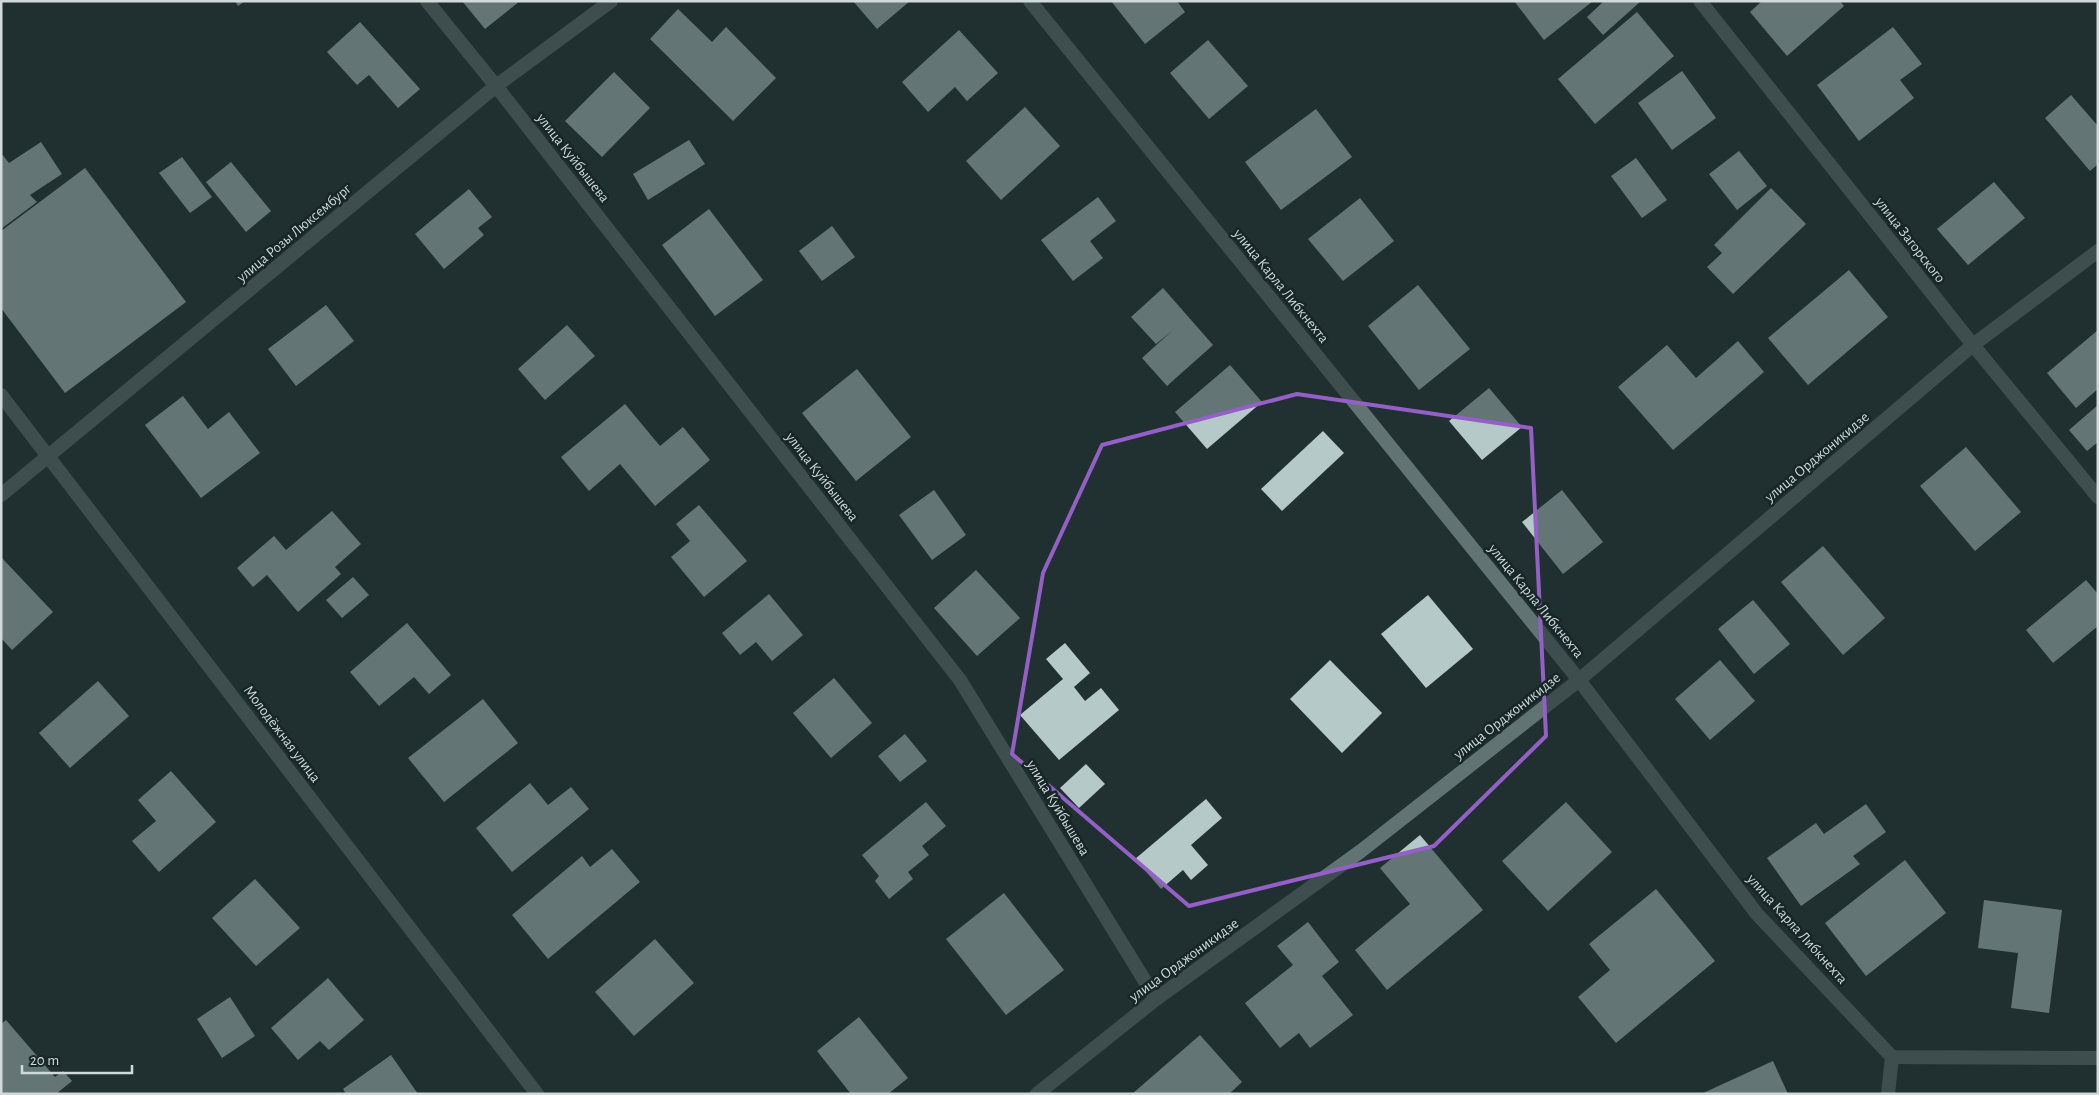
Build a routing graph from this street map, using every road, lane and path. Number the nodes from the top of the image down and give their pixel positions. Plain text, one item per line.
1 (427, 1) edge
2 (611, 1) edge
3 (1030, 1) edge
4 (1700, 1) edge
5 (496, 86) junction
6 (2098, 251) edge
7 (1973, 345) junction
8 (1, 395) edge
9 (49, 456) junction
10 (1, 495) edge
11 (2098, 497) edge
12 (1579, 680) junction
13 (1156, 999) junction
14 (1892, 1057) junction
15 (2098, 1058) edge
16 (537, 1094) edge
17 (1037, 1094) edge
18 (1888, 1094) edge

1 - 5 street, улица Куйбышева
2 - 5 street, улица Розы Люксембург
3 - 12 street, улица Карла Либкнехта
4 - 7 street, улица Загорского
5 - 9 street, улица Розы Люксембург
5 - 13 street, улица Куйбышева
6 - 7 street, улица Орджоникидзе
7 - 11 street, улица Загорского
7 - 12 street, улица Орджоникидзе
8 - 9 street, Молодёжная улица
9 - 10 street, улица Розы Люксембург
9 - 16 street, Молодёжная улица
12 - 13 street, улица Орджоникидзе
12 - 14 street, улица Карла Либкнехта
13 - 17 street, улица Орджоникидзе
14 - 15 street
14 - 18 street

